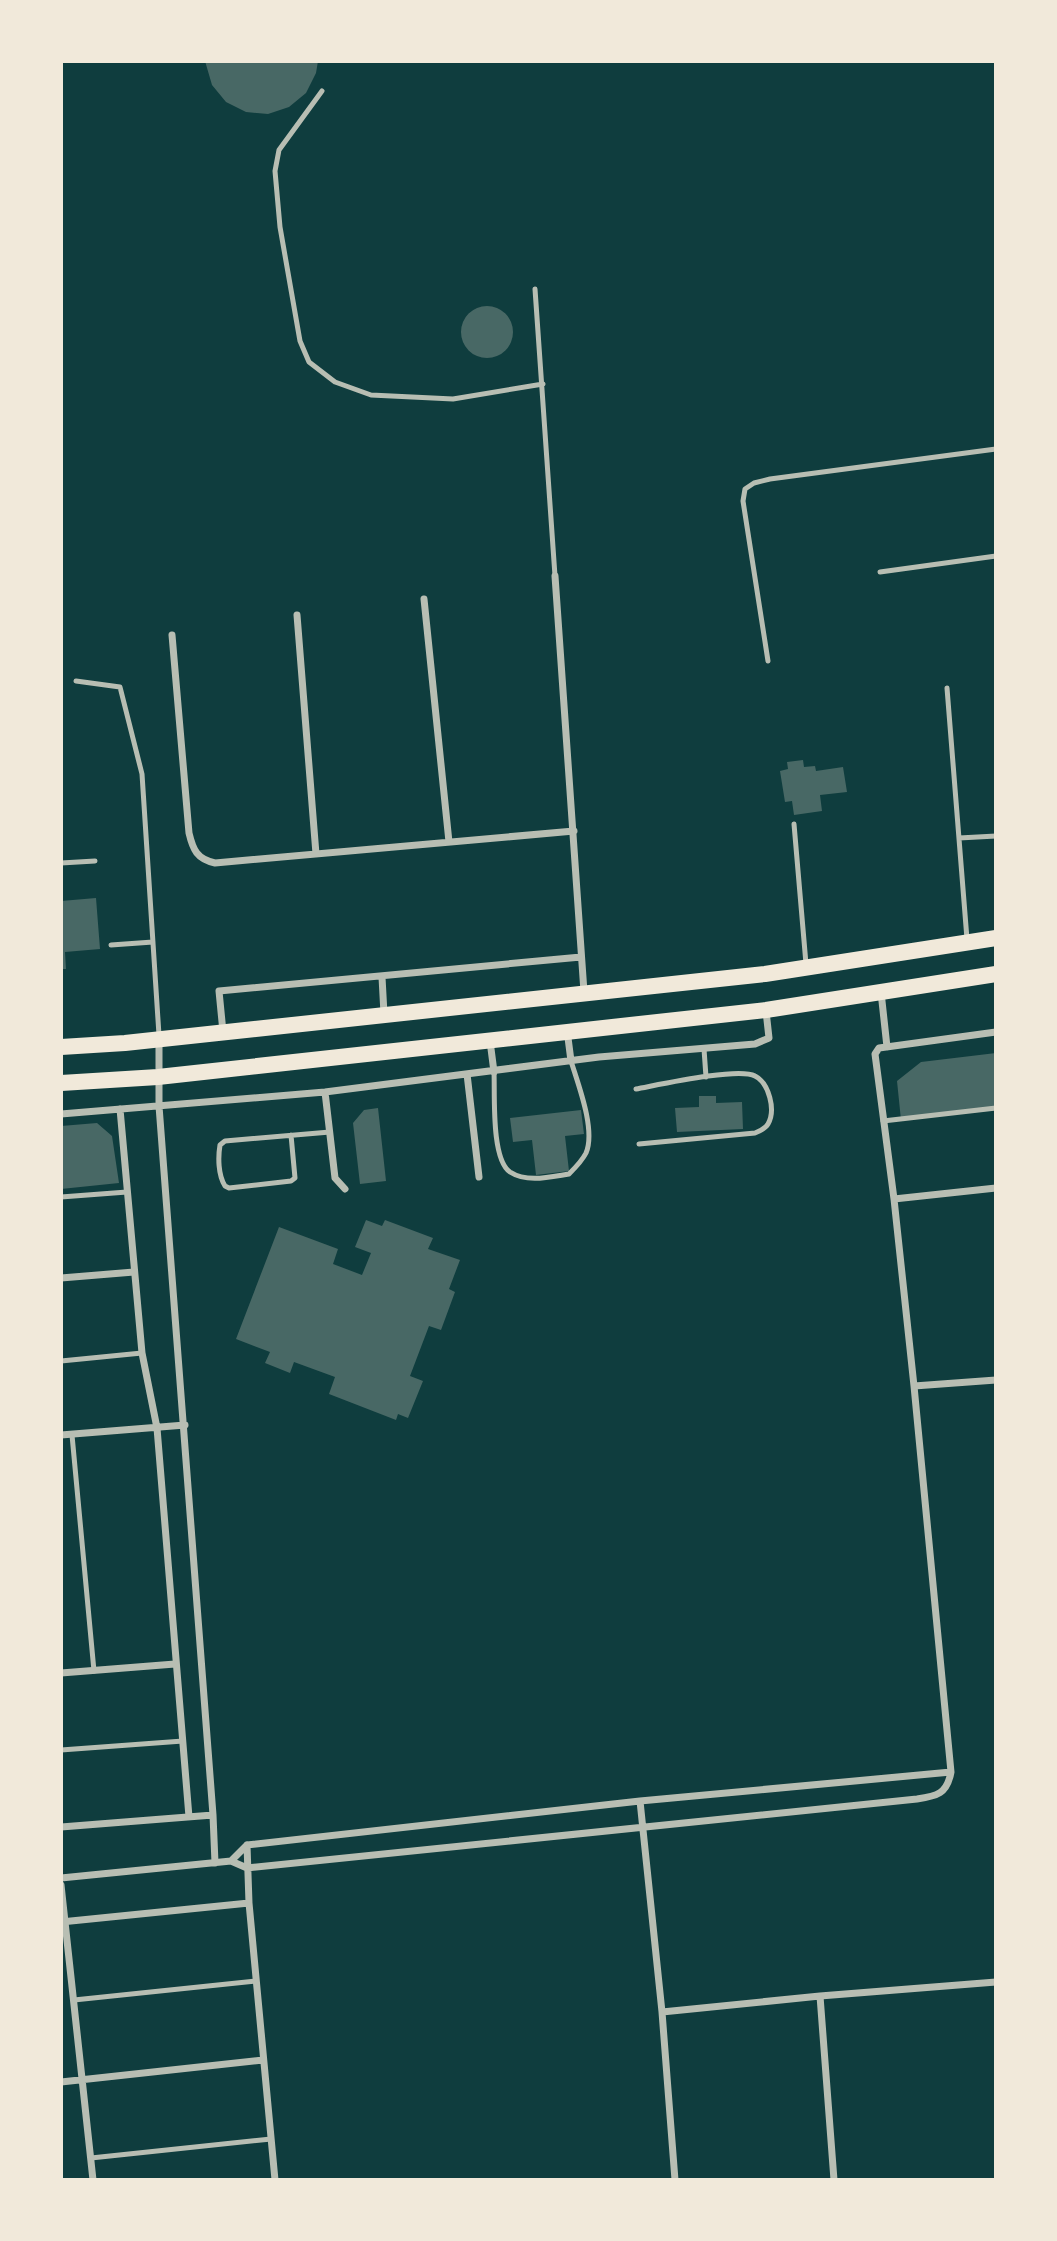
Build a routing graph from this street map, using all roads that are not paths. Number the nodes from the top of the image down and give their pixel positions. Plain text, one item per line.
1 (322, 91) dead end
2 (535, 289) dead end
3 (544, 384) junction
4 (996, 449) edge
5 (996, 556) edge
6 (880, 572) dead end
7 (555, 576) joint
8 (424, 599) dead end
9 (298, 615) dead end
10 (172, 635) dead end
11 (768, 661) dead end
12 (76, 681) dead end
13 (947, 688) dead end
14 (794, 824) dead end
15 (574, 831) junction
16 (996, 835) edge
17 (959, 838) junction
18 (449, 842) junction
19 (316, 854) junction
20 (95, 861) dead end
21 (61, 863) edge
22 (996, 938) edge
23 (153, 942) junction
24 (968, 943) junction
25 (111, 945) dead end
26 (581, 957) junction
27 (807, 967) junction
28 (996, 974) edge
29 (382, 977) junction
30 (584, 992) junction
31 (881, 992) junction
32 (766, 1010) junction
33 (384, 1014) junction
34 (567, 1030) junction
35 (223, 1032) junction
36 (996, 1032) edge
37 (159, 1039) junction
38 (490, 1039) junction
39 (61, 1047) edge
40 (887, 1047) junction
41 (704, 1049) junction
42 (571, 1061) junction
43 (494, 1072) junction
44 (467, 1074) junction
45 (158, 1077) junction
46 (706, 1077) junction
47 (61, 1083) edge
48 (636, 1089) dead end
49 (325, 1092) junction
50 (159, 1106) junction
51 (996, 1108) edge
52 (120, 1109) junction
53 (61, 1114) edge
54 (884, 1121) junction
55 (330, 1132) junction
56 (291, 1135) junction
57 (639, 1144) dead end
58 (479, 1177) dead end
59 (345, 1189) dead end
60 (996, 1189) edge
61 (127, 1192) junction
62 (61, 1197) edge
63 (894, 1199) junction
64 (134, 1272) junction
65 (61, 1278) edge
66 (142, 1353) junction
67 (61, 1361) edge
68 (996, 1380) edge
69 (914, 1386) junction
70 (185, 1425) junction
71 (157, 1428) junction
72 (61, 1435) edge
73 (72, 1435) junction
74 (176, 1664) junction
75 (94, 1671) junction
76 (61, 1673) edge
77 (183, 1741) junction
78 (61, 1750) edge
79 (951, 1772) junction
80 (640, 1801) junction
81 (213, 1815) junction
82 (189, 1817) junction
83 (61, 1827) edge
84 (642, 1828) junction
85 (247, 1845) junction
86 (231, 1861) junction
87 (215, 1863) junction
88 (247, 1868) junction
89 (61, 1878) edge
90 (61, 1885) edge
91 (248, 1903) junction
92 (63, 1922) edge
93 (256, 1981) junction
94 (996, 1982) edge
95 (820, 1996) junction
96 (74, 2000) junction
97 (662, 2012) junction
98 (263, 2060) junction
99 (82, 2080) junction
100 (61, 2082) edge
101 (271, 2139) junction
102 (91, 2158) junction
103 (93, 2180) edge
104 (275, 2180) edge
105 (675, 2180) edge
106 (834, 2180) edge

1 - 3 lane
2 - 3 lane
3 - 7 lane
4 - 11 lane
5 - 6 lane
7 - 15 street
8 - 18 street
9 - 19 street
10 - 19 street
12 - 23 lane
13 - 17 lane
14 - 27 lane
15 - 18 street
15 - 26 street
16 - 17 lane
17 - 24 lane
18 - 19 street
20 - 21 lane
22 - 24 highway
23 - 25 lane
23 - 37 lane
24 - 27 highway
26 - 29 street
26 - 30 street
27 - 30 highway
28 - 31 highway
29 - 33 street
29 - 35 street
30 - 33 highway
31 - 32 highway
31 - 40 street
32 - 34 highway
32 - 41 street
33 - 35 highway
34 - 38 highway
34 - 42 street
35 - 37 highway
36 - 40 street
37 - 39 highway
37 - 45 street
38 - 43 street
38 - 45 highway
40 - 54 street
41 - 42 street
41 - 46 lane
42 - 43 street
42 - 43 lane
43 - 44 street
44 - 49 street
44 - 58 street
45 - 47 highway
45 - 50 street
46 - 48 lane
46 - 57 lane
49 - 50 street
49 - 55 street
50 - 52 street
50 - 70 street
51 - 54 lane
52 - 53 street
52 - 61 street
54 - 63 street
55 - 56 lane
55 - 59 street
56 - 56 lane
60 - 63 street
61 - 62 lane
61 - 64 street
63 - 69 street
64 - 65 street
64 - 66 street
66 - 67 lane
66 - 71 street
68 - 69 street
69 - 79 street
70 - 71 street
70 - 81 street
71 - 73 street
71 - 74 street
72 - 73 street
73 - 75 lane
74 - 75 street
74 - 77 street
75 - 76 street
77 - 78 lane
77 - 82 street
79 - 80 street
79 - 84 street
80 - 84 street
80 - 85 street
81 - 82 street
81 - 87 street
82 - 83 street
84 - 88 street
84 - 97 street
85 - 86 street
85 - 88 street
86 - 87 street
86 - 88 street
87 - 89 street
88 - 91 street
90 - 92 street
91 - 92 street
91 - 93 street
92 - 96 street
93 - 96 lane
93 - 98 street
94 - 95 street
95 - 97 street
95 - 106 street
96 - 99 street
97 - 105 street
98 - 99 street
98 - 101 street
99 - 100 street
99 - 102 street
101 - 102 lane
101 - 104 street
102 - 103 street

